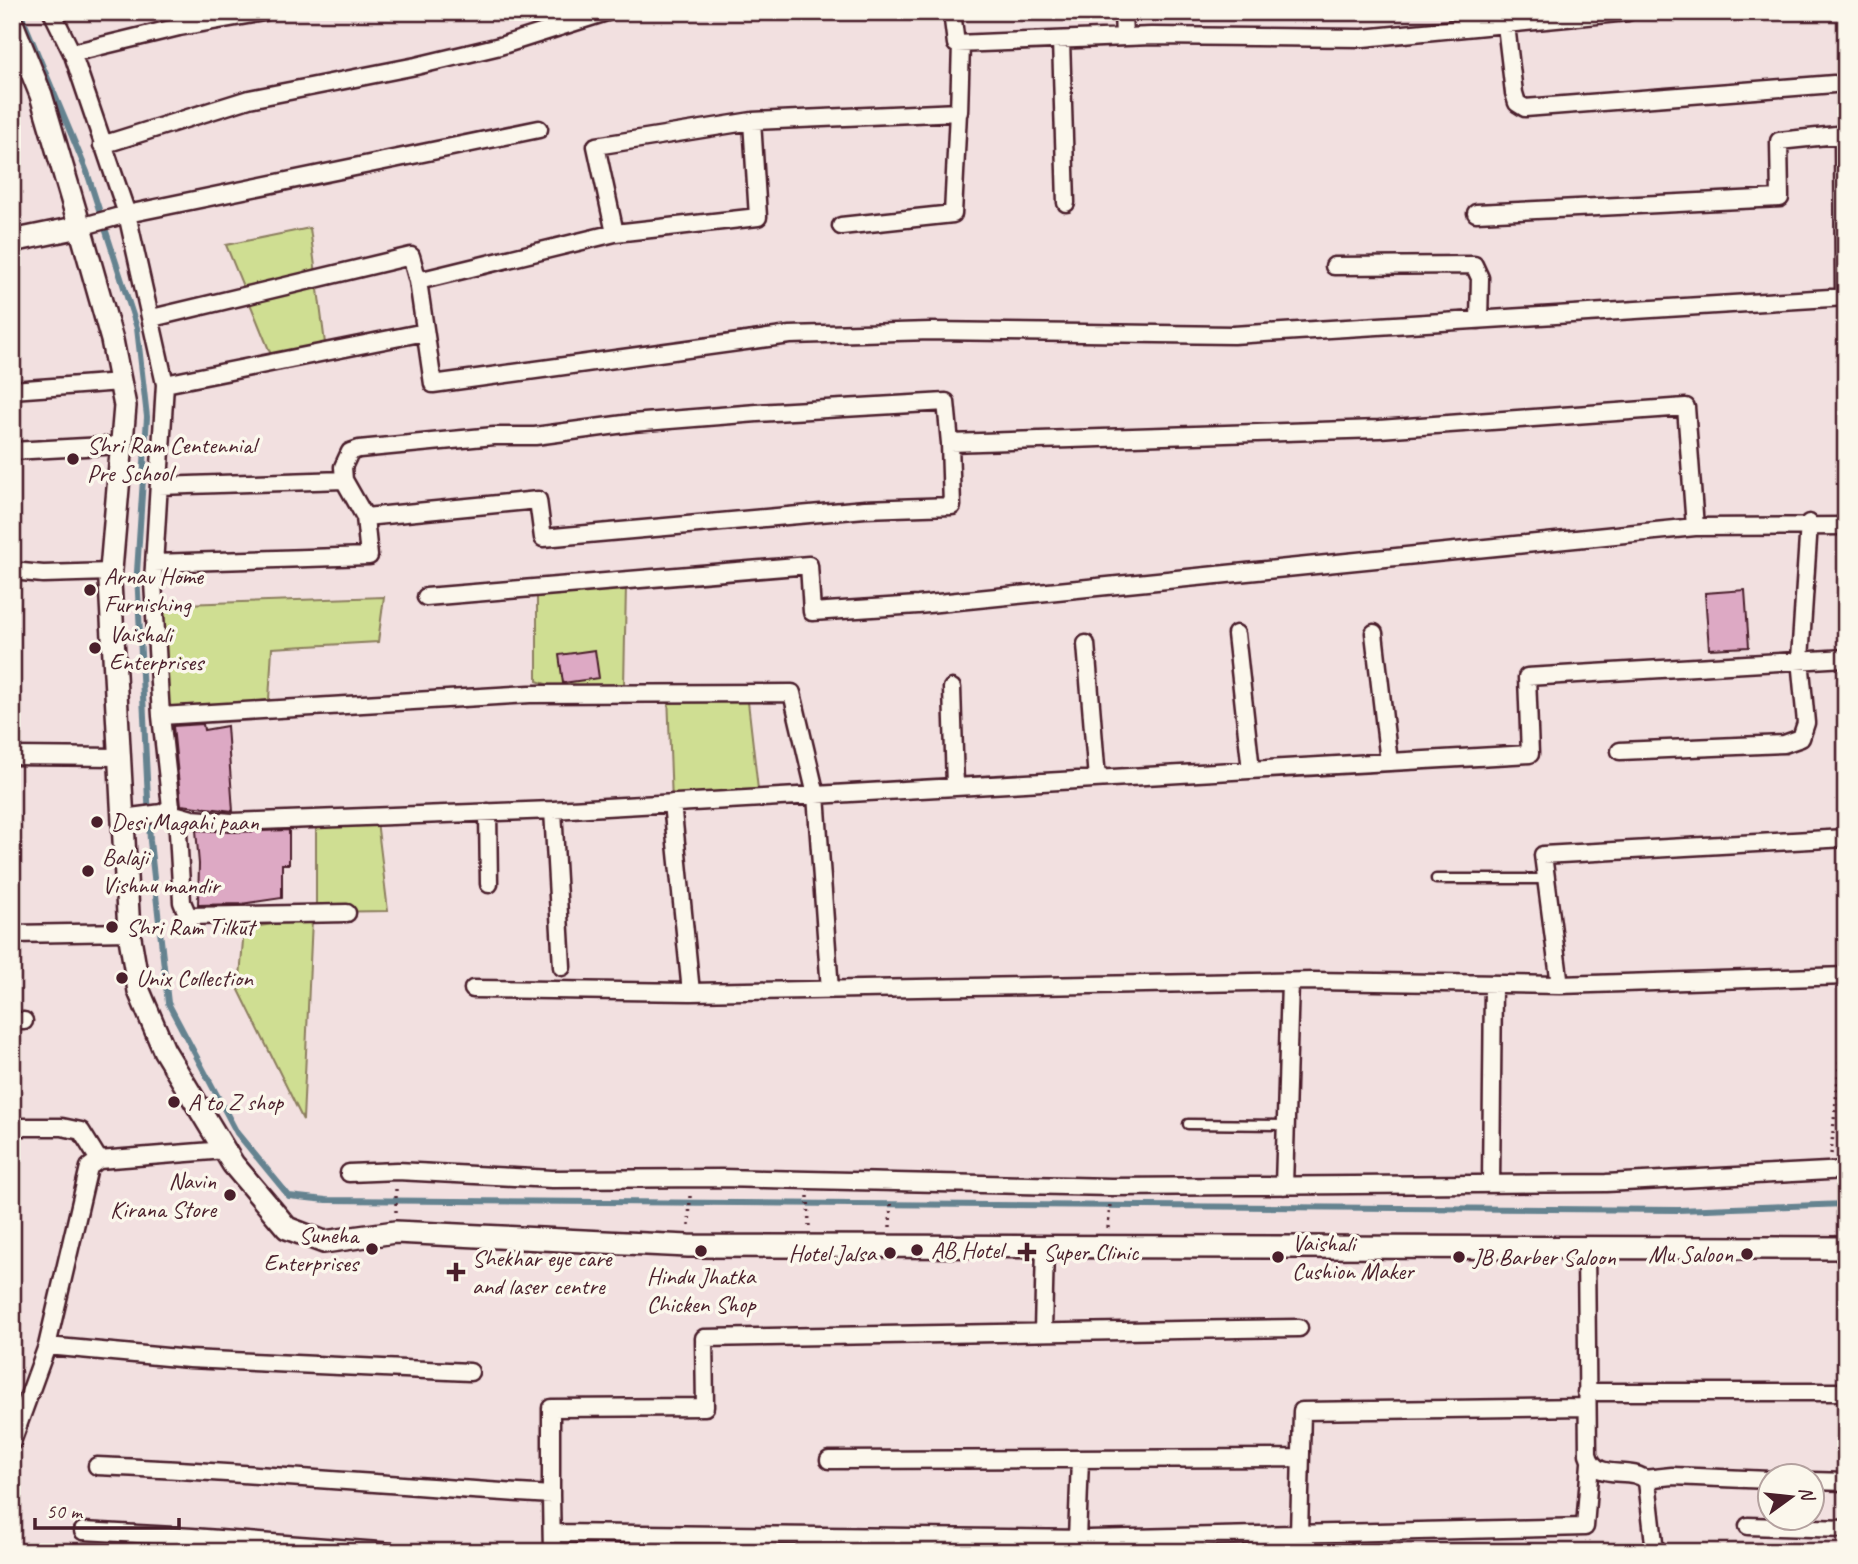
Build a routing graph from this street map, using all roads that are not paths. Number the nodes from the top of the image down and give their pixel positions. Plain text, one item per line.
1 (52, 12) edge
2 (264, 12) edge
3 (607, 12) edge
4 (951, 12) edge
5 (1124, 12) edge
6 (1628, 12) edge
7 (12, 23) edge
8 (1506, 25) junction
9 (1124, 37) junction
10 (1062, 40) junction
11 (961, 44) junction
12 (72, 53) junction
13 (1834, 84) dead end
14 (958, 112) junction
15 (752, 121) junction
16 (539, 129) dead end
17 (1845, 134) edge
18 (102, 145) junction
19 (1066, 203) dead end
20 (1476, 213) dead end
21 (123, 216) junction
22 (86, 226) junction
23 (841, 226) dead end
24 (615, 233) junction
25 (12, 241) edge
26 (1334, 266) dead end
27 (418, 281) junction
28 (1845, 297) edge
29 (152, 318) junction
30 (1479, 320) junction
31 (425, 332) junction
32 (121, 382) junction
33 (165, 384) junction
34 (12, 390) edge
35 (950, 443) junction
36 (122, 445) junction
37 (12, 451) edge
38 (344, 480) junction
39 (159, 486) junction
40 (365, 517) junction
41 (1809, 523) junction
42 (1846, 526) edge
43 (1695, 527) junction
44 (154, 563) junction
45 (12, 570) edge
46 (111, 572) junction
47 (426, 597) dead end
48 (1374, 633) dead end
49 (1236, 634) dead end
50 (1086, 644) dead end
51 (1846, 658) edge
52 (1800, 659) junction
53 (951, 688) dead end
54 (161, 716) junction
55 (1620, 751) dead end
56 (12, 756) edge
57 (120, 757) junction
58 (1389, 762) junction
59 (1251, 770) junction
60 (1097, 779) junction
61 (955, 786) junction
62 (816, 794) junction
63 (672, 803) junction
64 (553, 810) junction
65 (488, 812) junction
66 (169, 813) junction
67 (132, 817) junction
68 (1846, 838) edge
69 (1436, 879) dead end
70 (1546, 879) junction
71 (489, 884) dead end
72 (347, 913) dead end
73 (129, 932) junction
74 (12, 934) edge
75 (562, 967) dead end
76 (1846, 976) edge
77 (1290, 982) junction
78 (1493, 984) junction
79 (1560, 985) junction
80 (473, 989) dead end
81 (830, 990) junction
82 (691, 992) junction
83 (1188, 1124) dead end
84 (1286, 1125) junction
85 (12, 1127) edge
86 (225, 1150) junction
87 (99, 1160) junction
88 (1838, 1170) edge
89 (349, 1173) dead end
90 (1491, 1184) junction
91 (1284, 1185) junction
92 (1045, 1247) junction
93 (1586, 1248) junction
94 (1846, 1248) edge
95 (1299, 1328) dead end
96 (1044, 1332) junction
97 (47, 1346) junction
98 (470, 1372) dead end
99 (1846, 1392) edge
100 (1586, 1400) junction
101 (12, 1442) edge
102 (1298, 1458) junction
103 (1080, 1459) junction
104 (829, 1460) dead end
105 (1590, 1463) junction
106 (97, 1466) dead end
107 (1644, 1479) junction
108 (1756, 1479) edge
109 (1826, 1481) edge
110 (1846, 1482) edge
111 (551, 1495) junction
112 (1748, 1526) dead end
113 (1846, 1529) edge
114 (83, 1531) dead end
115 (554, 1532) junction
116 (1299, 1534) junction
117 (1077, 1539) junction
118 (858, 1544) edge
119 (190, 1545) edge
120 (393, 1552) edge
121 (552, 1552) edge
122 (1654, 1552) edge

1 - 12 street
2 - 12 street
3 - 18 street
4 - 11 street
5 - 9 street
6 - 8 street
7 - 22 street
8 - 9 street
8 - 13 street
9 - 10 street
10 - 11 street
10 - 19 street
11 - 14 street
12 - 18 street
14 - 15 street
14 - 23 street
15 - 24 street
15 - 24 street
16 - 21 street
17 - 20 street
17 - 28 street
18 - 21 street
21 - 22 street
21 - 29 street
22 - 25 street
22 - 32 street
24 - 27 street
26 - 30 street
27 - 29 street
27 - 31 street
28 - 30 street
29 - 33 street
30 - 31 street
31 - 33 street
32 - 34 street
32 - 36 street
33 - 39 street
35 - 38 street
35 - 40 street
35 - 43 street
36 - 37 street
36 - 46 street
38 - 39 street
38 - 40 street
39 - 44 street
40 - 44 street
41 - 42 street
41 - 43 street
41 - 52 street
43 - 47 street
44 - 54 street
45 - 46 street
46 - 57 street
48 - 58 street
49 - 59 street
50 - 60 street
51 - 52 street
52 - 55 street
52 - 58 street
53 - 61 street
54 - 62 street
54 - 66 street
56 - 57 street
57 - 67 street
58 - 59 street
59 - 60 street
60 - 61 street
61 - 62 street
62 - 63 street
62 - 81 street
63 - 64 street
63 - 82 street
64 - 65 street
64 - 75 street
65 - 66 street
65 - 71 street
66 - 67 street
66 - 72 street
67 - 73 street
68 - 70 street
69 - 70 lane
70 - 79 street
73 - 74 street
73 - 86 street
76 - 79 street
77 - 78 street
77 - 81 street
77 - 84 street
78 - 79 street
78 - 90 street
80 - 82 street
81 - 82 street
83 - 84 lane
84 - 91 street
85 - 87 street
86 - 87 street
86 - 92 street
87 - 97 street
88 - 90 street
89 - 91 street
90 - 91 street
92 - 93 street
92 - 96 street
93 - 94 street
93 - 100 street
95 - 96 street
96 - 111 street
97 - 98 street
97 - 101 street
99 - 100 street
100 - 102 street
100 - 105 street
102 - 103 street
102 - 116 street
103 - 104 street
103 - 117 street
105 - 107 street
105 - 116 street
106 - 111 street
107 - 108 street
107 - 122 street
109 - 110 street
111 - 115 street
112 - 113 street
114 - 119 street
115 - 118 street
115 - 121 street
116 - 117 street
117 - 118 street
119 - 120 street

